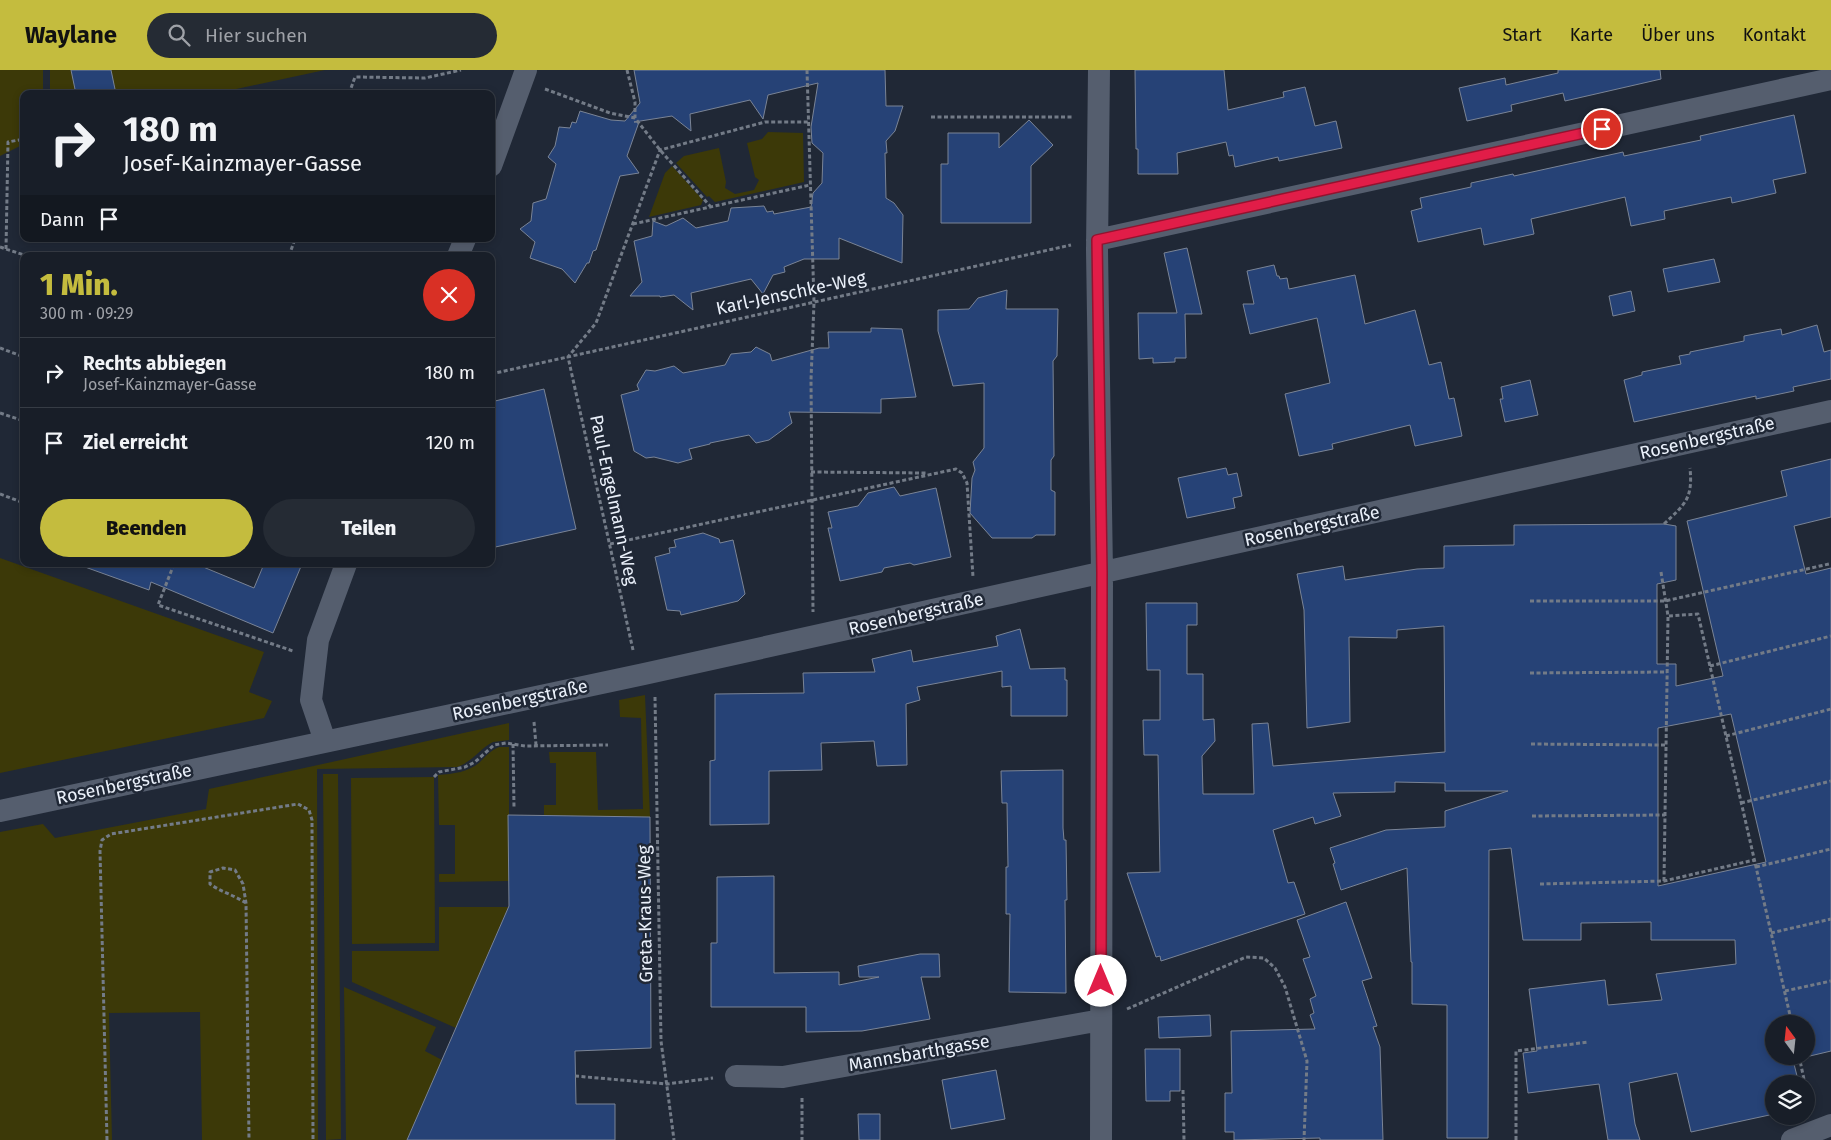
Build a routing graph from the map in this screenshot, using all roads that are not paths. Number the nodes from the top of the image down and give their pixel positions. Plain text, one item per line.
1 (1099, 70) edge
2 (524, 75) edge
3 (1831, 79) edge
4 (495, 155) edge
5 (1097, 240) junction
6 (1831, 411) edge
7 (345, 567) edge
8 (1102, 572) junction
9 (324, 741) junction
10 (0, 811) edge
11 (1101, 1020) junction
12 (736, 1076) dead end
13 (1831, 1125) edge
14 (1102, 1140) edge
15 (1792, 1140) edge

1 - 5 street
2 - 4 street
3 - 5 street
5 - 8 street
6 - 8 street, Rosenbergstraße
7 - 9 street
8 - 9 street, Rosenbergstraße
8 - 11 street
9 - 10 street, Rosenbergstraße
11 - 12 street, Mannsbarthgasse
11 - 14 street
13 - 15 street

